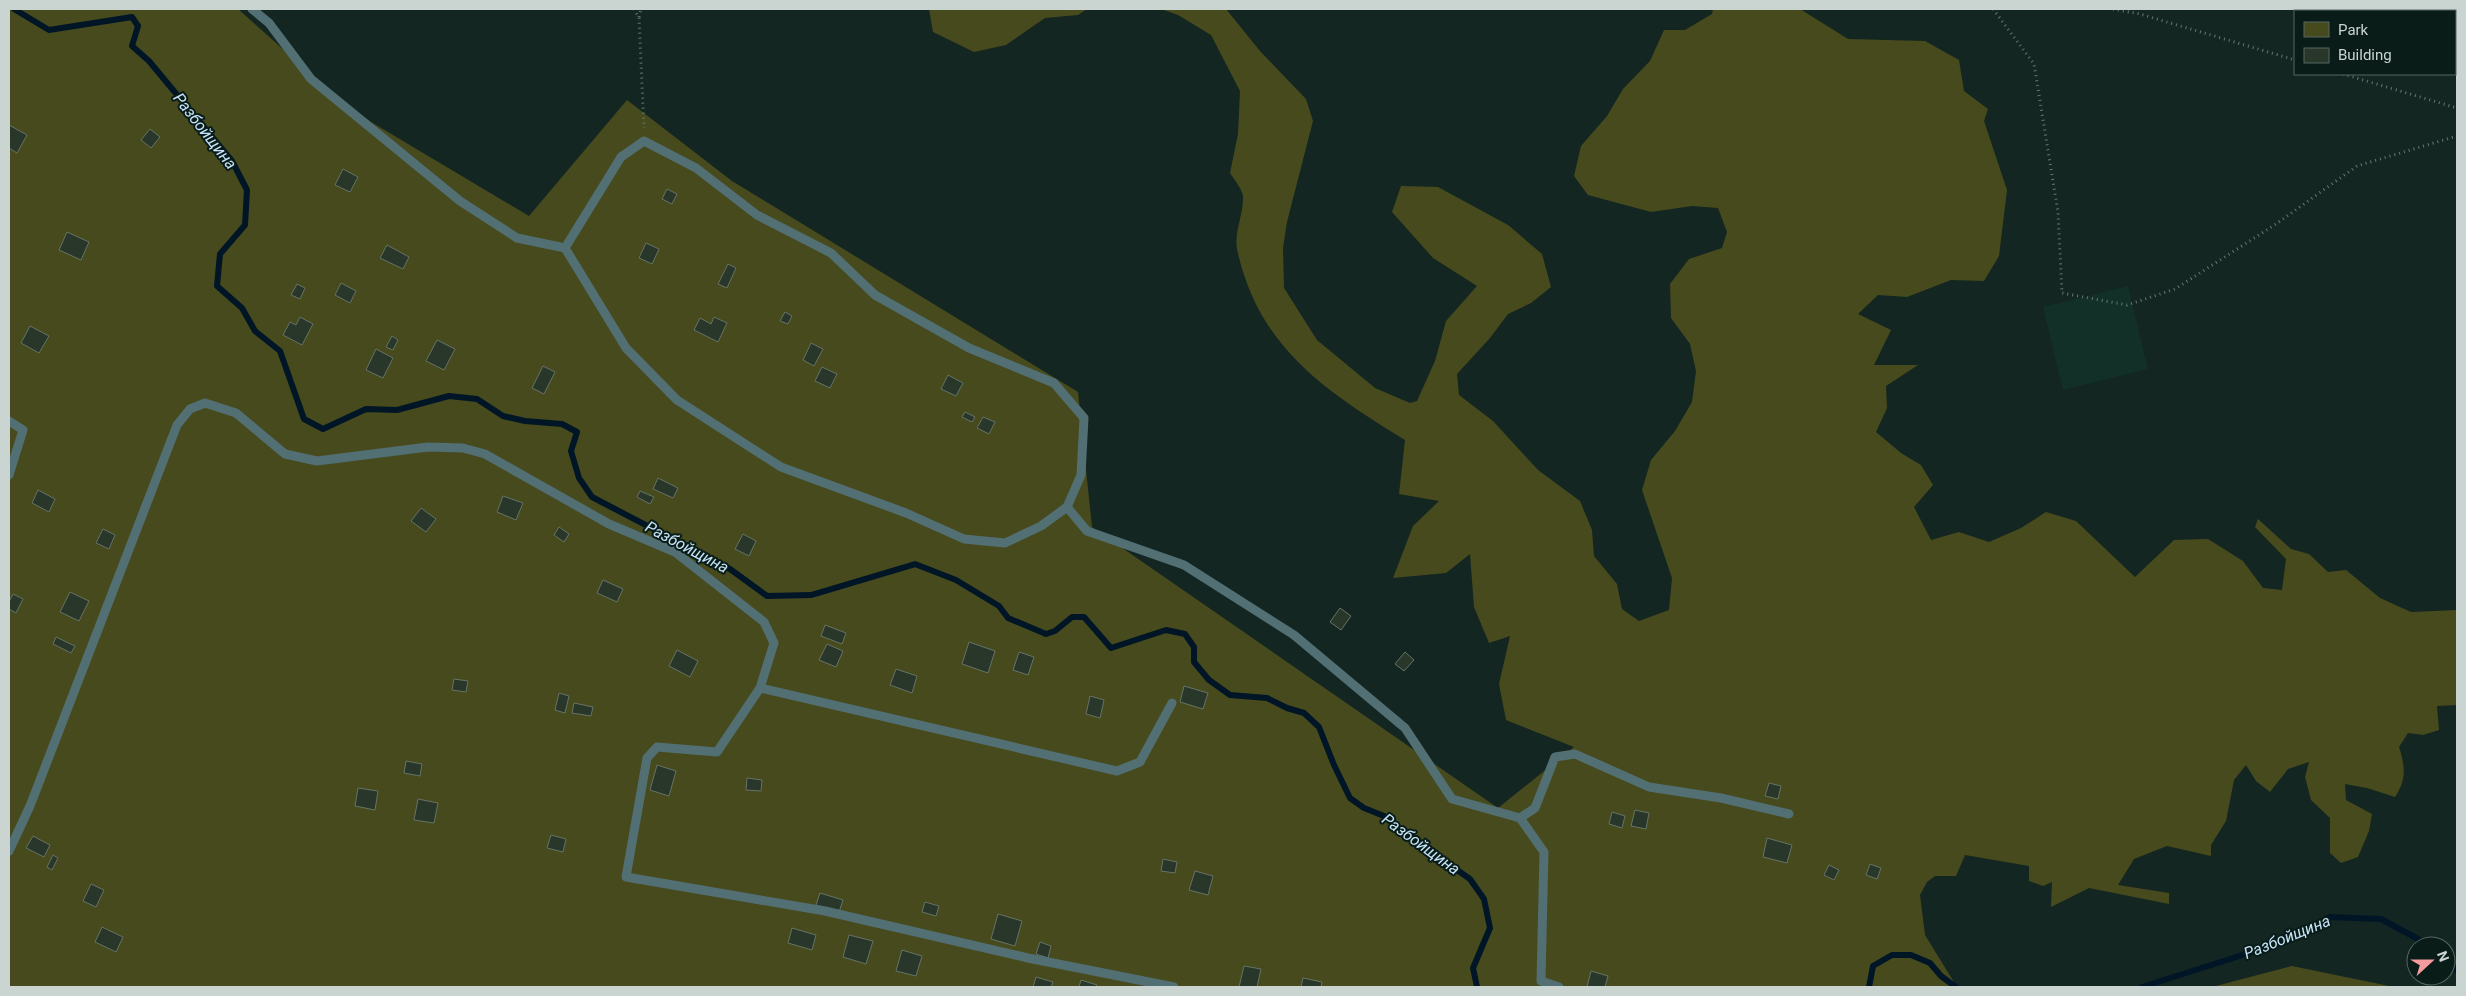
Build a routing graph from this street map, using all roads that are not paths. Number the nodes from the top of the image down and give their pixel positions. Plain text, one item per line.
1 (252, 9) edge
2 (565, 248) junction
3 (9, 421) edge
4 (9, 474) edge
5 (1067, 507) junction
6 (760, 688) junction
7 (1172, 703) dead end
8 (1790, 814) dead end
9 (1520, 818) junction
10 (9, 851) edge
11 (1174, 987) edge
12 (1559, 987) edge

1 - 2 lane
2 - 5 lane
2 - 5 lane
3 - 4 lane
5 - 9 lane
6 - 7 lane
6 - 10 lane
6 - 11 lane
8 - 9 lane
9 - 12 lane

